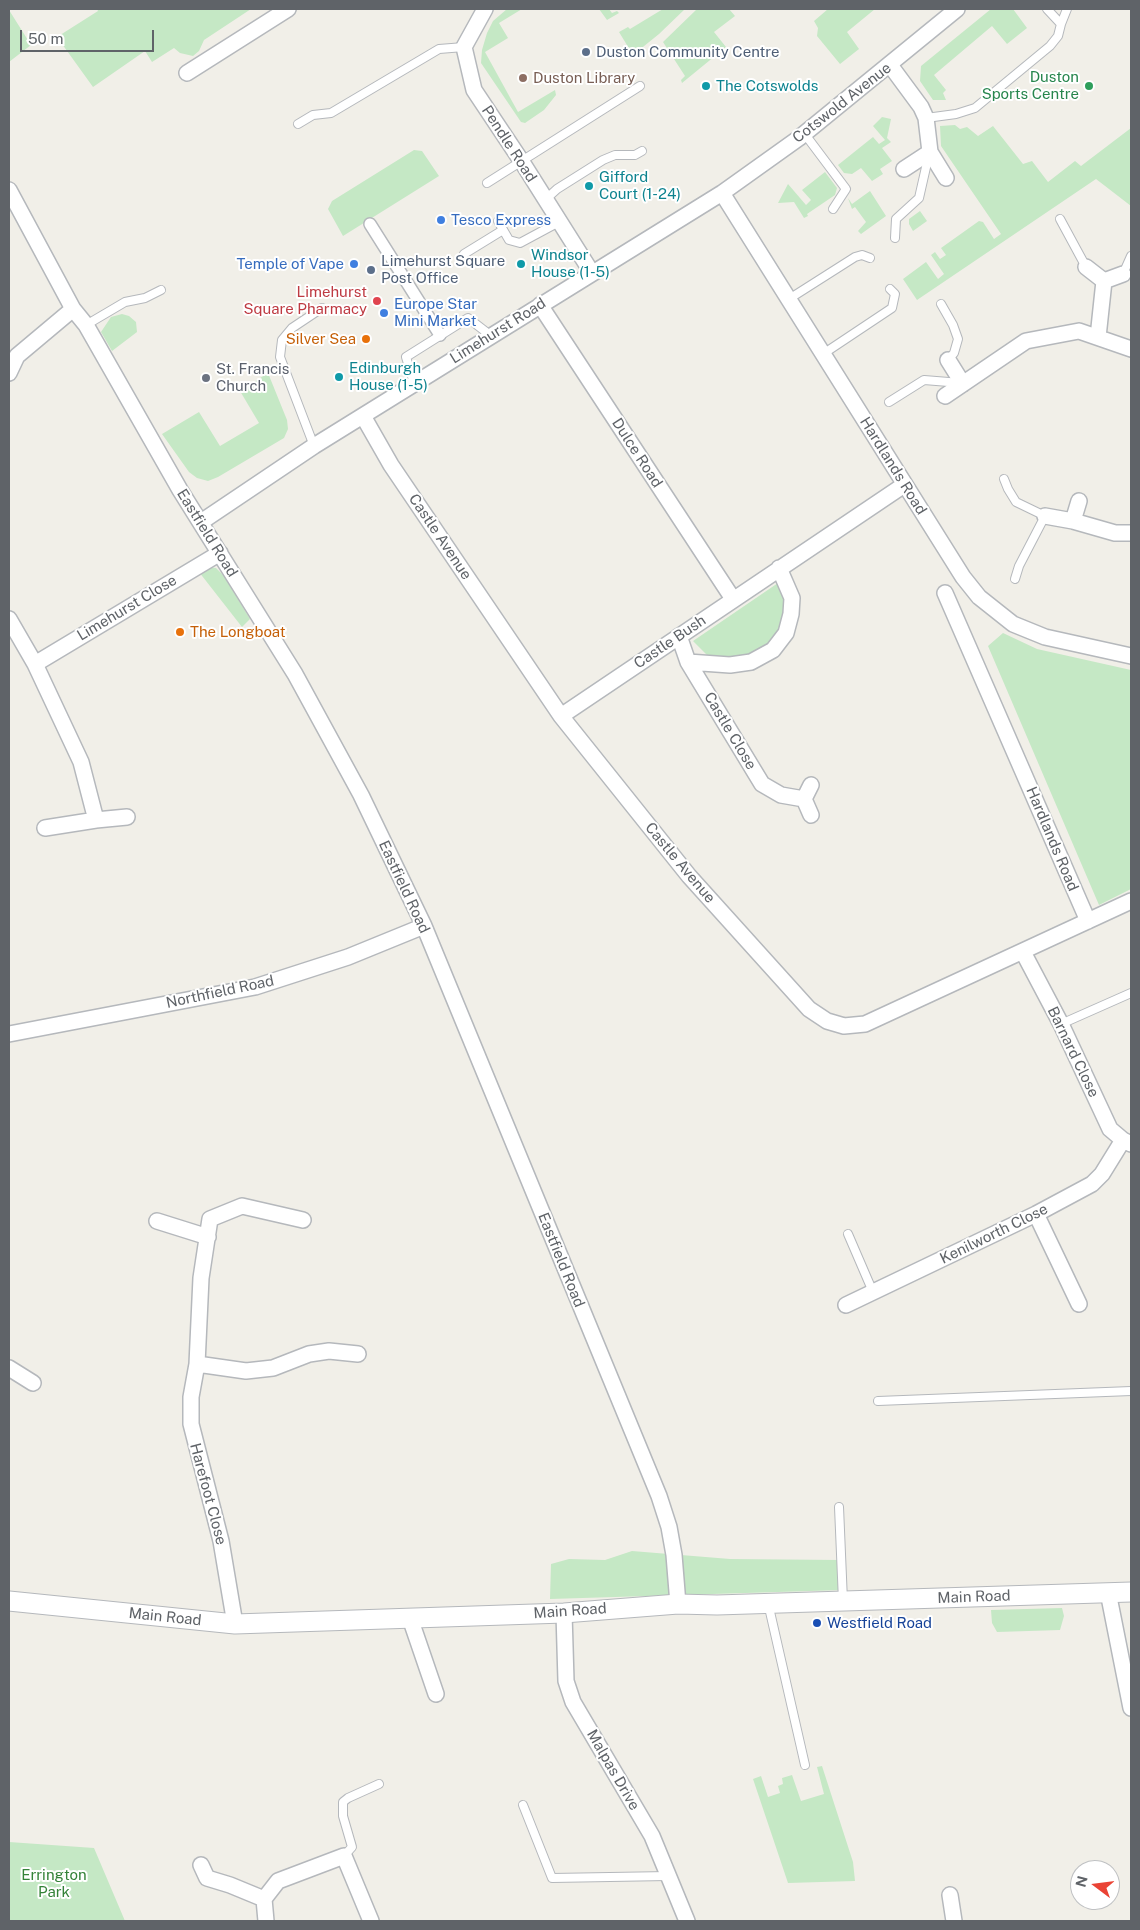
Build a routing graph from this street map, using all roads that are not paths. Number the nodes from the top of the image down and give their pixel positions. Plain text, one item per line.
1 (288, 9) edge
2 (485, 9) edge
3 (957, 9) edge
4 (1047, 9) edge
5 (1066, 9) edge
6 (1061, 24) junction
7 (464, 47) junction
8 (890, 65) junction
9 (187, 73) dead end
10 (640, 86) dead end
11 (926, 118) junction
12 (298, 124) dead end
13 (804, 134) junction
14 (642, 151) dead end
15 (930, 152) junction
16 (522, 162) junction
17 (904, 169) dead end
18 (946, 178) dead end
19 (487, 183) dead end
20 (9, 190) edge
21 (722, 193) junction
22 (545, 200) junction
23 (834, 209) dead end
24 (1060, 219) dead end
25 (498, 221) dead end
26 (558, 222) junction
27 (370, 224) dead end
28 (503, 230) junction
29 (894, 238) dead end
30 (464, 254) dead end
31 (1131, 256) edge
32 (870, 258) dead end
33 (1086, 267) joint
34 (592, 273) junction
35 (1123, 274) joint
36 (1104, 281) junction
37 (890, 289) dead end
38 (161, 290) dead end
39 (788, 299) junction
40 (941, 304) dead end
41 (540, 306) junction
42 (73, 308) junction
43 (322, 308) dead end
44 (86, 325) junction
45 (440, 335) junction
46 (490, 335) junction
47 (1098, 337) junction
48 (1131, 349) edge
49 (823, 354) junction
50 (948, 360) joint
51 (9, 373) edge
52 (414, 383) junction
53 (963, 384) junction
54 (945, 396) dead end
55 (890, 402) dead end
56 (363, 416) junction
57 (314, 446) junction
58 (1004, 478) dead end
59 (904, 484) junction
60 (1079, 501) dead end
61 (1045, 516) junction
62 (1073, 521) junction
63 (201, 522) junction
64 (1131, 533) edge
65 (220, 553) junction
66 (779, 568) junction
67 (1015, 579) dead end
68 (945, 593) dead end
69 (733, 600) junction
70 (9, 619) edge
71 (679, 636) junction
72 (1131, 656) edge
73 (688, 662) junction
74 (35, 664) junction
75 (561, 716) junction
76 (811, 785) dead end
77 (804, 799) junction
78 (811, 815) dead end
79 (127, 817) dead end
80 (96, 820) junction
81 (45, 828) dead end
82 (1131, 901) edge
83 (1088, 921) junction
84 (424, 926) junction
85 (1023, 952) junction
86 (1131, 993) edge
87 (1061, 1024) junction
88 (9, 1034) edge
89 (1127, 1142) edge
90 (1036, 1214) junction
91 (303, 1220) dead end
92 (157, 1222) dead end
93 (848, 1234) dead end
94 (208, 1237) junction
95 (873, 1292) junction
96 (1079, 1304) dead end
97 (846, 1305) dead end
98 (358, 1354) dead end
99 (197, 1364) junction
100 (9, 1368) edge
101 (33, 1383) dead end
102 (1131, 1391) edge
103 (878, 1400) dead end
104 (839, 1507) dead end
105 (1108, 1592) junction
106 (1131, 1592) edge
107 (9, 1601) edge
108 (843, 1601) junction
109 (768, 1603) junction
110 (678, 1604) junction
111 (564, 1613) junction
112 (410, 1618) junction
113 (235, 1624) junction
114 (436, 1694) dead end
115 (1131, 1708) edge
116 (805, 1765) dead end
117 (380, 1784) dead end
118 (523, 1805) dead end
119 (344, 1856) junction
120 (201, 1865) dead end
121 (668, 1876) junction
122 (950, 1895) dead end
123 (264, 1899) junction
124 (266, 1921) edge
125 (371, 1921) edge
126 (686, 1921) edge
127 (954, 1921) edge

1 - 9 street
2 - 7 street
3 - 8 street, Cotswold Avenue
4 - 6 lane
5 - 6 lane
6 - 11 lane
7 - 12 lane
7 - 16 street, Pendle Road
8 - 11 street
8 - 13 street, Cotswold Avenue
10 - 16 lane
11 - 15 street
13 - 21 street, Cotswold Avenue
13 - 23 lane
14 - 22 lane
15 - 17 street
15 - 18 street
15 - 29 lane
16 - 19 lane
16 - 22 street, Pendle Road
20 - 42 street, Eastfield Road
21 - 34 street, Limehurst Road
21 - 39 street, Hardlands Road
22 - 26 street, Pendle Road
24 - 33 lane
25 - 28 lane
26 - 28 lane
26 - 34 street, Pendle Road
27 - 45 street
28 - 30 lane
31 - 35 lane
32 - 39 lane
33 - 36 street
34 - 41 street, Limehurst Road
35 - 36 street
36 - 47 street
37 - 49 lane
38 - 44 lane
39 - 49 street, Hardlands Road
40 - 50 lane
41 - 46 street, Limehurst Road
41 - 69 street, Dulce Road
42 - 44 street, Eastfield Road
42 - 51 street
43 - 57 lane
44 - 63 street, Eastfield Road
45 - 46 lane
45 - 52 lane
46 - 52 street, Limehurst Road
47 - 48 street
47 - 53 street
49 - 59 street, Hardlands Road
50 - 53 street
52 - 56 street, Limehurst Road
53 - 54 street
53 - 55 lane
56 - 57 street, Limehurst Road
56 - 75 street, Castle Avenue
57 - 63 street, Limehurst Road
58 - 61 lane
59 - 66 street, Castle Bush
59 - 72 street, Hardlands Road
60 - 62 street
61 - 62 street
61 - 67 lane
62 - 64 street
63 - 65 street, Eastfield Road
65 - 74 street, Limehurst Close
65 - 84 street, Eastfield Road
66 - 69 street, Castle Bush
66 - 73 street, Castle Bush
68 - 83 street, Hardlands Road
69 - 71 street, Castle Bush
70 - 74 street
71 - 73 street, Castle Close
71 - 75 street, Castle Bush
73 - 77 street, Castle Close
74 - 80 street
75 - 85 street, Castle Avenue
76 - 77 street
77 - 78 street
79 - 80 street
80 - 81 street
82 - 83 street, Castle Avenue
83 - 85 street, Castle Avenue
84 - 88 street, Northfield Road
84 - 110 street, Eastfield Road
85 - 87 street, Barnard Close
86 - 87 lane
87 - 89 street, Barnard Close
89 - 90 street, Kenilworth Close
90 - 95 street, Kenilworth Close
90 - 96 street
91 - 94 street, Harefoot Close
92 - 94 street
93 - 95 lane
94 - 99 street, Harefoot Close
95 - 97 street, Kenilworth Close
98 - 99 street
99 - 113 street, Harefoot Close
100 - 101 street
102 - 103 lane
104 - 108 lane
105 - 106 street, Main Road
105 - 108 street, Main Road
105 - 115 street
107 - 113 street, Main Road
108 - 109 street, Main Road
109 - 110 street, Main Road
109 - 116 lane
110 - 111 street, Main Road
111 - 112 street, Main Road
111 - 121 street, Malpas Drive
112 - 113 street, Main Road
112 - 114 street
117 - 119 lane
118 - 121 lane
119 - 123 street
119 - 125 street
120 - 123 street
121 - 126 street, Malpas Drive
122 - 127 street
123 - 124 street

